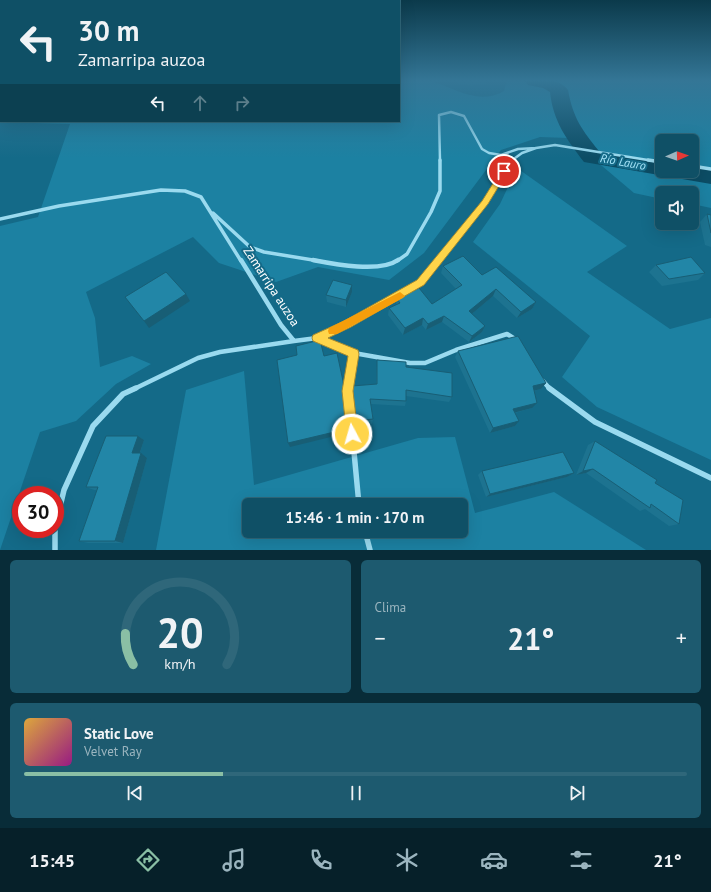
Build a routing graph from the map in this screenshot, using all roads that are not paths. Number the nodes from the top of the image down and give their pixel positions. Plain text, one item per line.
1 (536, 148) junction
2 (655, 161) edge
3 (699, 167) edge
4 (711, 169) edge
5 (210, 211) junction
6 (0, 219) edge
7 (317, 338) junction
8 (294, 341) junction
9 (521, 346) edge
10 (354, 354) junction
11 (538, 372) edge
12 (711, 478) edge
13 (358, 498) edge
14 (367, 538) edge
15 (55, 550) edge
16 (370, 550) edge

1 - 2 street
1 - 5 street
1 - 7 street
3 - 4 street
5 - 6 street, Zamarripa auzoa
5 - 8 street, Zamarripa auzoa
7 - 8 street
7 - 10 street
8 - 15 street, Zamarripa auzoa
9 - 10 street
10 - 13 street
11 - 12 street
14 - 16 street

